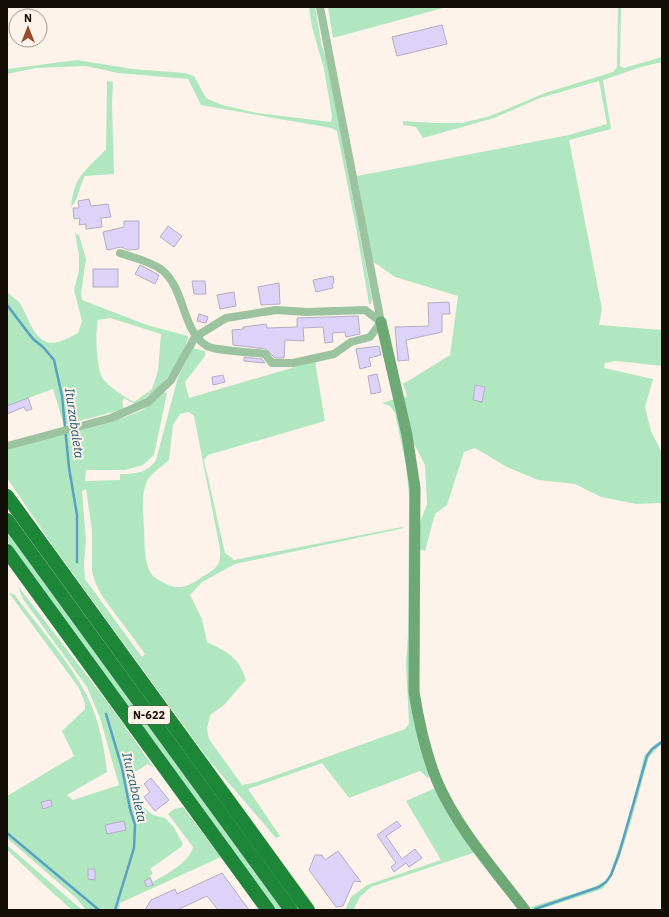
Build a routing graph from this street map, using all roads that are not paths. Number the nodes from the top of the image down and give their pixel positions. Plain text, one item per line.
1 (320, 7) edge
2 (120, 253) dead end
3 (381, 322) junction
4 (195, 337) junction
5 (7, 446) edge
6 (7, 496) edge
7 (7, 520) edge
8 (7, 551) edge
9 (268, 910) edge
10 (291, 910) edge
11 (308, 910) edge
12 (525, 910) edge

1 - 3 street
2 - 4 street
3 - 4 street
3 - 4 street
3 - 12 street
4 - 5 street
6 - 11 highway
7 - 10 highway, N-622
8 - 9 highway, N-622

